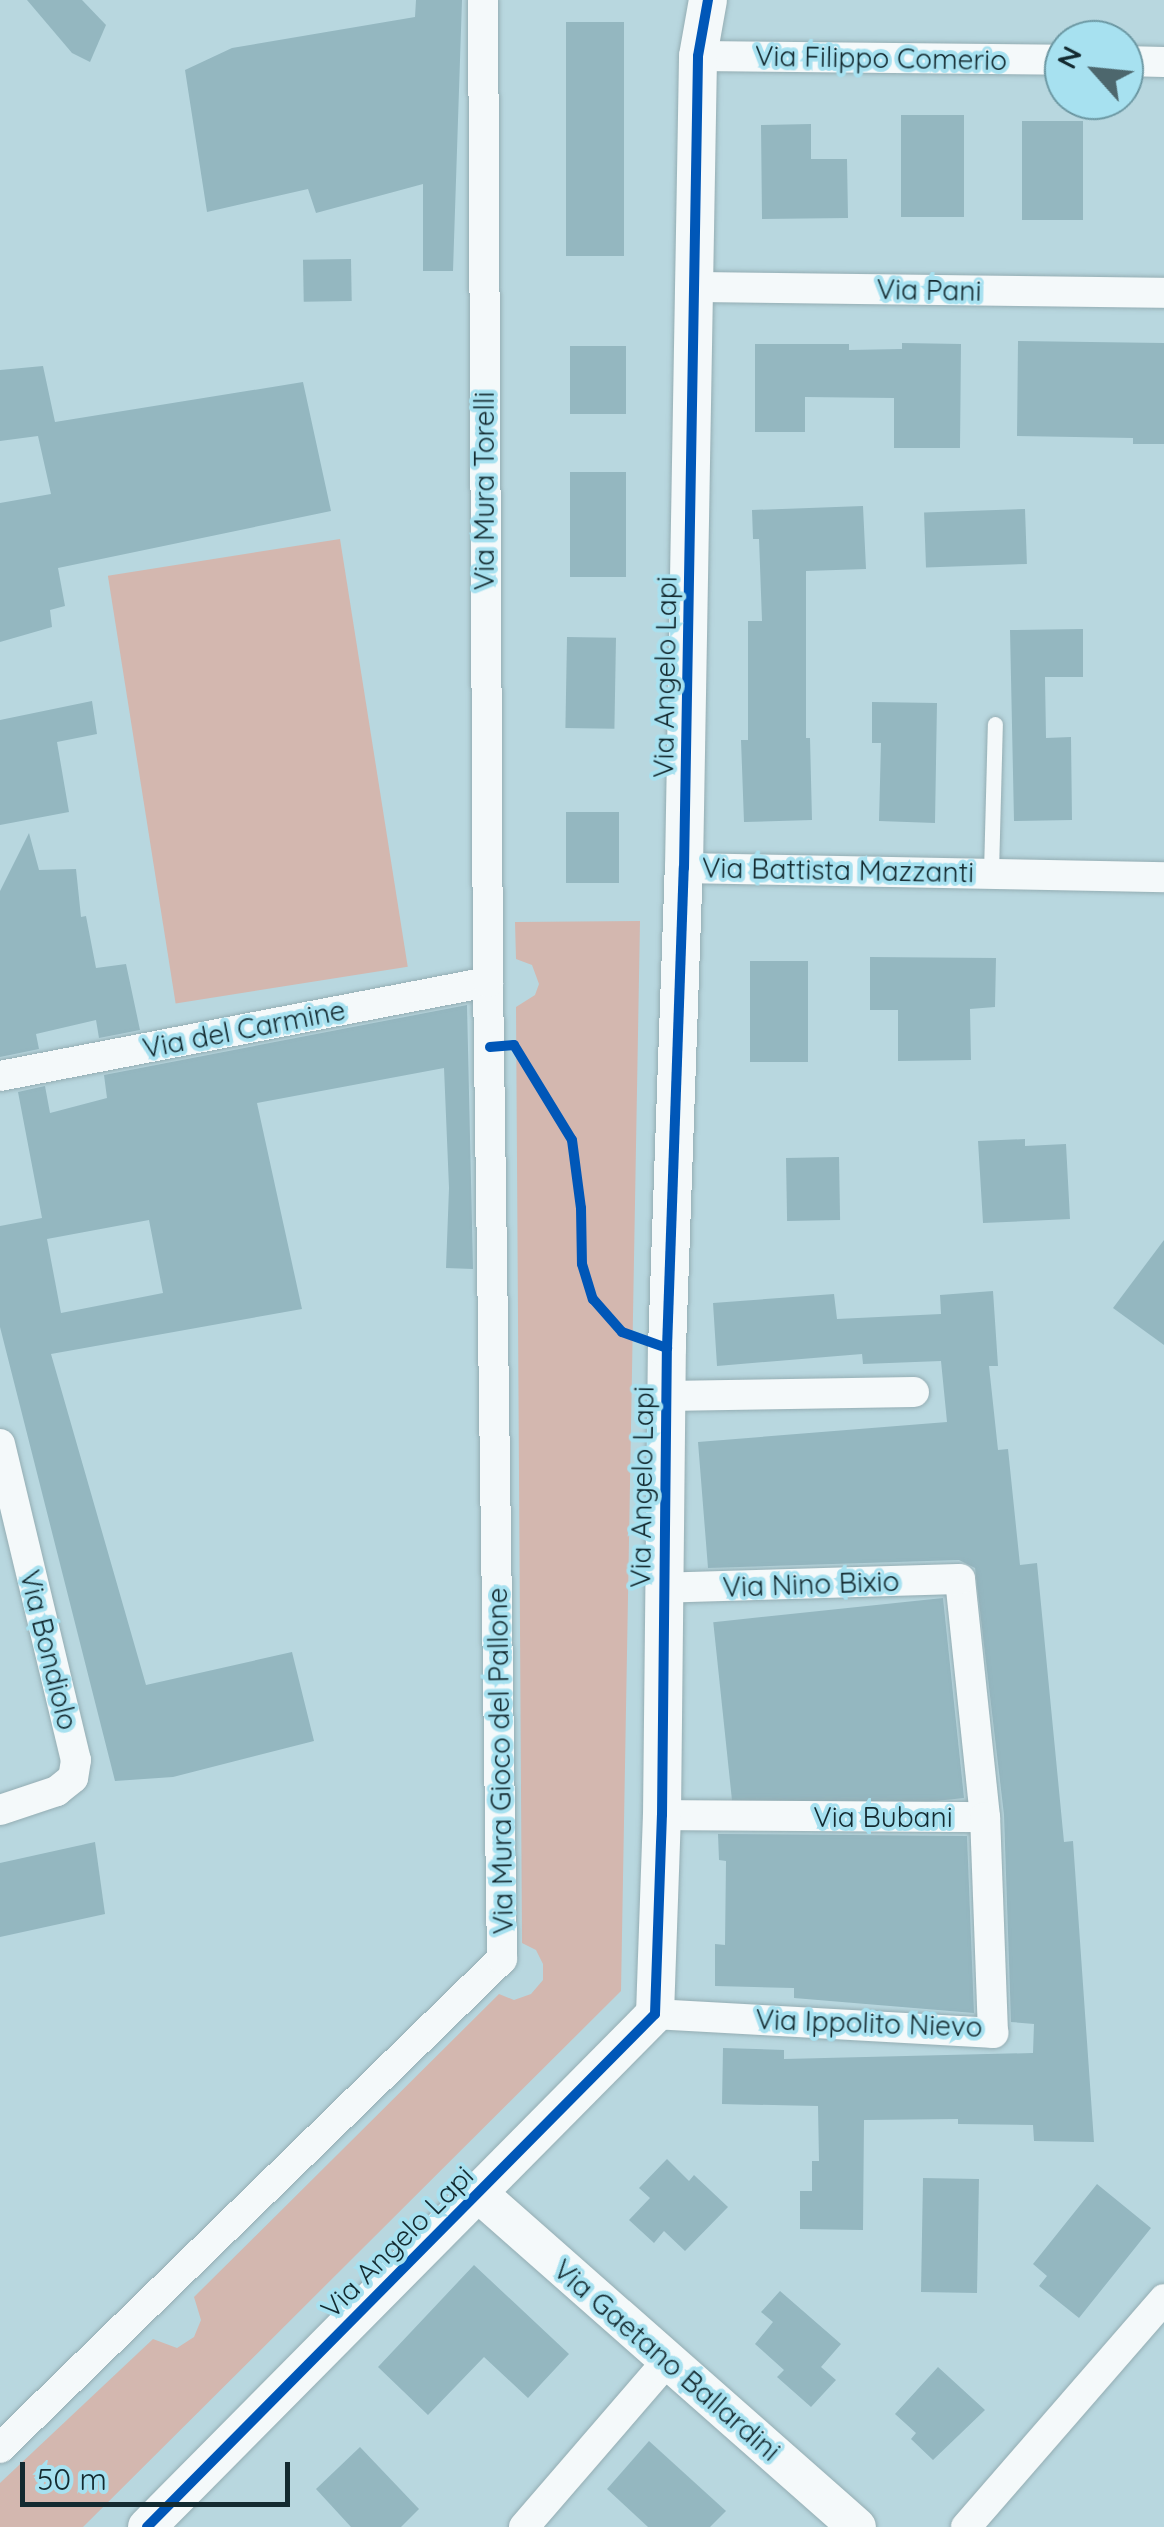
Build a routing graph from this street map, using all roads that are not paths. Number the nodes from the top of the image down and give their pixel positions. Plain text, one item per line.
1 (483, 0) edge
2 (708, 0) edge
3 (698, 56) junction
4 (1044, 60) edge
5 (693, 287) junction
6 (1164, 293) edge
7 (995, 724) dead end
8 (684, 868) junction
9 (991, 872) junction
10 (1164, 877) edge
11 (488, 982) junction
12 (0, 1076) edge
13 (914, 1392) dead end
14 (666, 1396) junction
15 (0, 1444) edge
16 (960, 1580) joint
17 (662, 1588) junction
18 (0, 1810) edge
19 (662, 1815) junction
20 (985, 1818) junction
21 (654, 2014) junction
22 (478, 2193) junction
23 (1164, 2299) edge
24 (668, 2360) junction
25 (0, 2448) edge
26 (167, 2518) edge
27 (524, 2527) edge
28 (857, 2527) edge
29 (966, 2527) edge

1 - 11 street, Via Mura Torelli
2 - 3 street, Via Angelo Lapi
3 - 4 street, Via Filippo Comerio
3 - 5 street, Via Angelo Lapi
5 - 6 street, Via Pani
5 - 8 street, Via Angelo Lapi
7 - 9 lane, Via Battista Mazzanti
8 - 9 street, Via Battista Mazzanti
8 - 14 street, Via Angelo Lapi
9 - 10 street, Via Battista Mazzanti
11 - 12 street, Via del Carmine
11 - 25 street, Via Mura Gioco del Pallone
13 - 14 street
14 - 17 street, Via Angelo Lapi
15 - 18 street, Via Bondiolo
16 - 17 street, Via Nino Bixio
16 - 20 street, Via Bubani
17 - 19 street, Via Angelo Lapi
19 - 20 street, Via Bubani
19 - 21 street, Via Angelo Lapi
20 - 21 street, Via Ippolito Nievo
21 - 22 street, Via Angelo Lapi
22 - 24 street, Via Gaetano Ballardini
22 - 26 street, Via Angelo Lapi
23 - 29 street
24 - 27 street
24 - 28 street, Via Gaetano Ballardini

